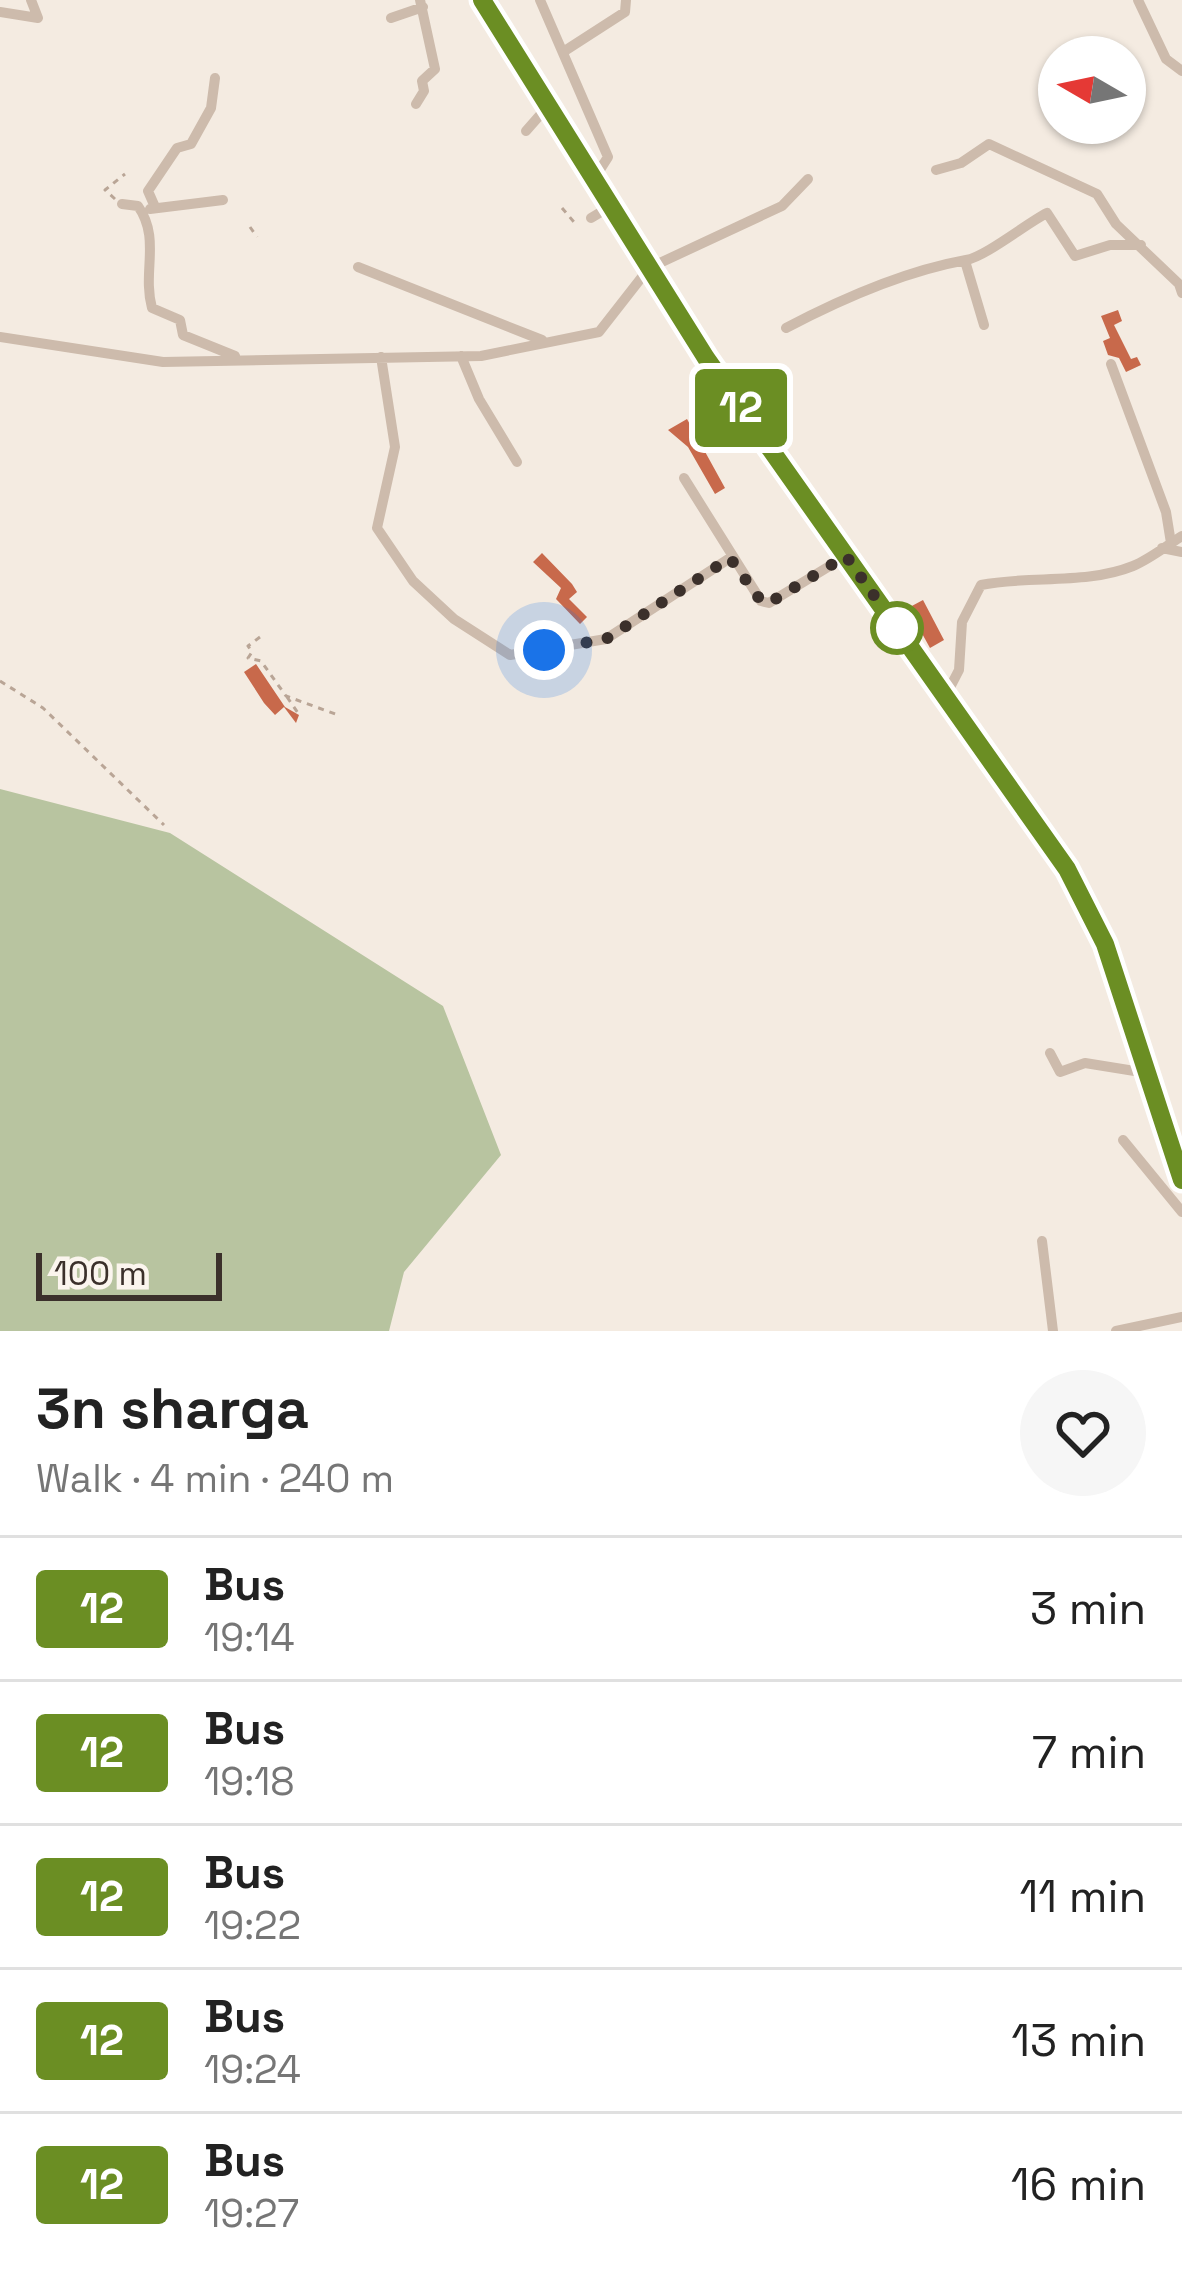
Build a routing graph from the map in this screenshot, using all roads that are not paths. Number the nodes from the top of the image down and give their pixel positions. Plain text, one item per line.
1 (31, 0) edge
2 (482, 0) edge
3 (540, 0) edge
4 (626, 0) edge
5 (1138, 0) edge
6 (422, 4) edge
7 (0, 12) edge
8 (391, 18) dead end
9 (563, 52) junction
10 (1182, 71) edge
11 (215, 78) dead end
12 (416, 104) dead end
13 (548, 106) junction
14 (526, 131) dead end
15 (936, 170) dead end
16 (594, 178) junction
17 (808, 179) dead end
18 (223, 200) dead end
19 (122, 204) road end
20 (610, 206) junction
21 (154, 207) junction
22 (141, 211) junction
23 (592, 218) dead end
24 (1142, 245) junction
25 (964, 261) junction
26 (358, 267) dead end
27 (649, 268) junction
28 (1182, 293) edge
29 (984, 326) dead end
30 (785, 328) dead end
31 (0, 337) edge
32 (545, 341) junction
33 (461, 356) junction
34 (381, 357) junction
35 (244, 360) junction
36 (1111, 364) dead end
37 (518, 462) dead end
38 (684, 478) dead end
39 (1172, 542) edge
40 (1182, 552) edge
41 (846, 556) junction
42 (730, 558) junction
43 (945, 697) junction
44 (1051, 1053) dead end
45 (1147, 1073) junction
46 (1123, 1141) dead end
47 (1182, 1180) edge
48 (1182, 1212) edge
49 (1042, 1241) dead end
50 (1182, 1318) edge
51 (1053, 1331) edge
52 (1117, 1331) edge

1 - 7 street
2 - 13 street
3 - 9 street
4 - 9 street
5 - 10 street
6 - 8 street
6 - 12 street
9 - 16 street
11 - 21 street
13 - 14 street
13 - 16 street
15 - 24 street
16 - 20 street
17 - 27 street
18 - 21 street
19 - 22 street
20 - 23 street
20 - 27 street
21 - 22 street
22 - 35 street
24 - 25 street
24 - 28 street
25 - 29 street
25 - 30 street
26 - 32 street
27 - 32 street
27 - 41 street
31 - 35 street
32 - 33 street
33 - 34 street
33 - 37 street
34 - 35 street
34 - 42 street
36 - 39 street
38 - 42 street
39 - 40 street
39 - 43 street
41 - 42 street
41 - 43 street
43 - 45 street
44 - 45 street
45 - 47 street
46 - 48 street
49 - 51 street
50 - 52 street

